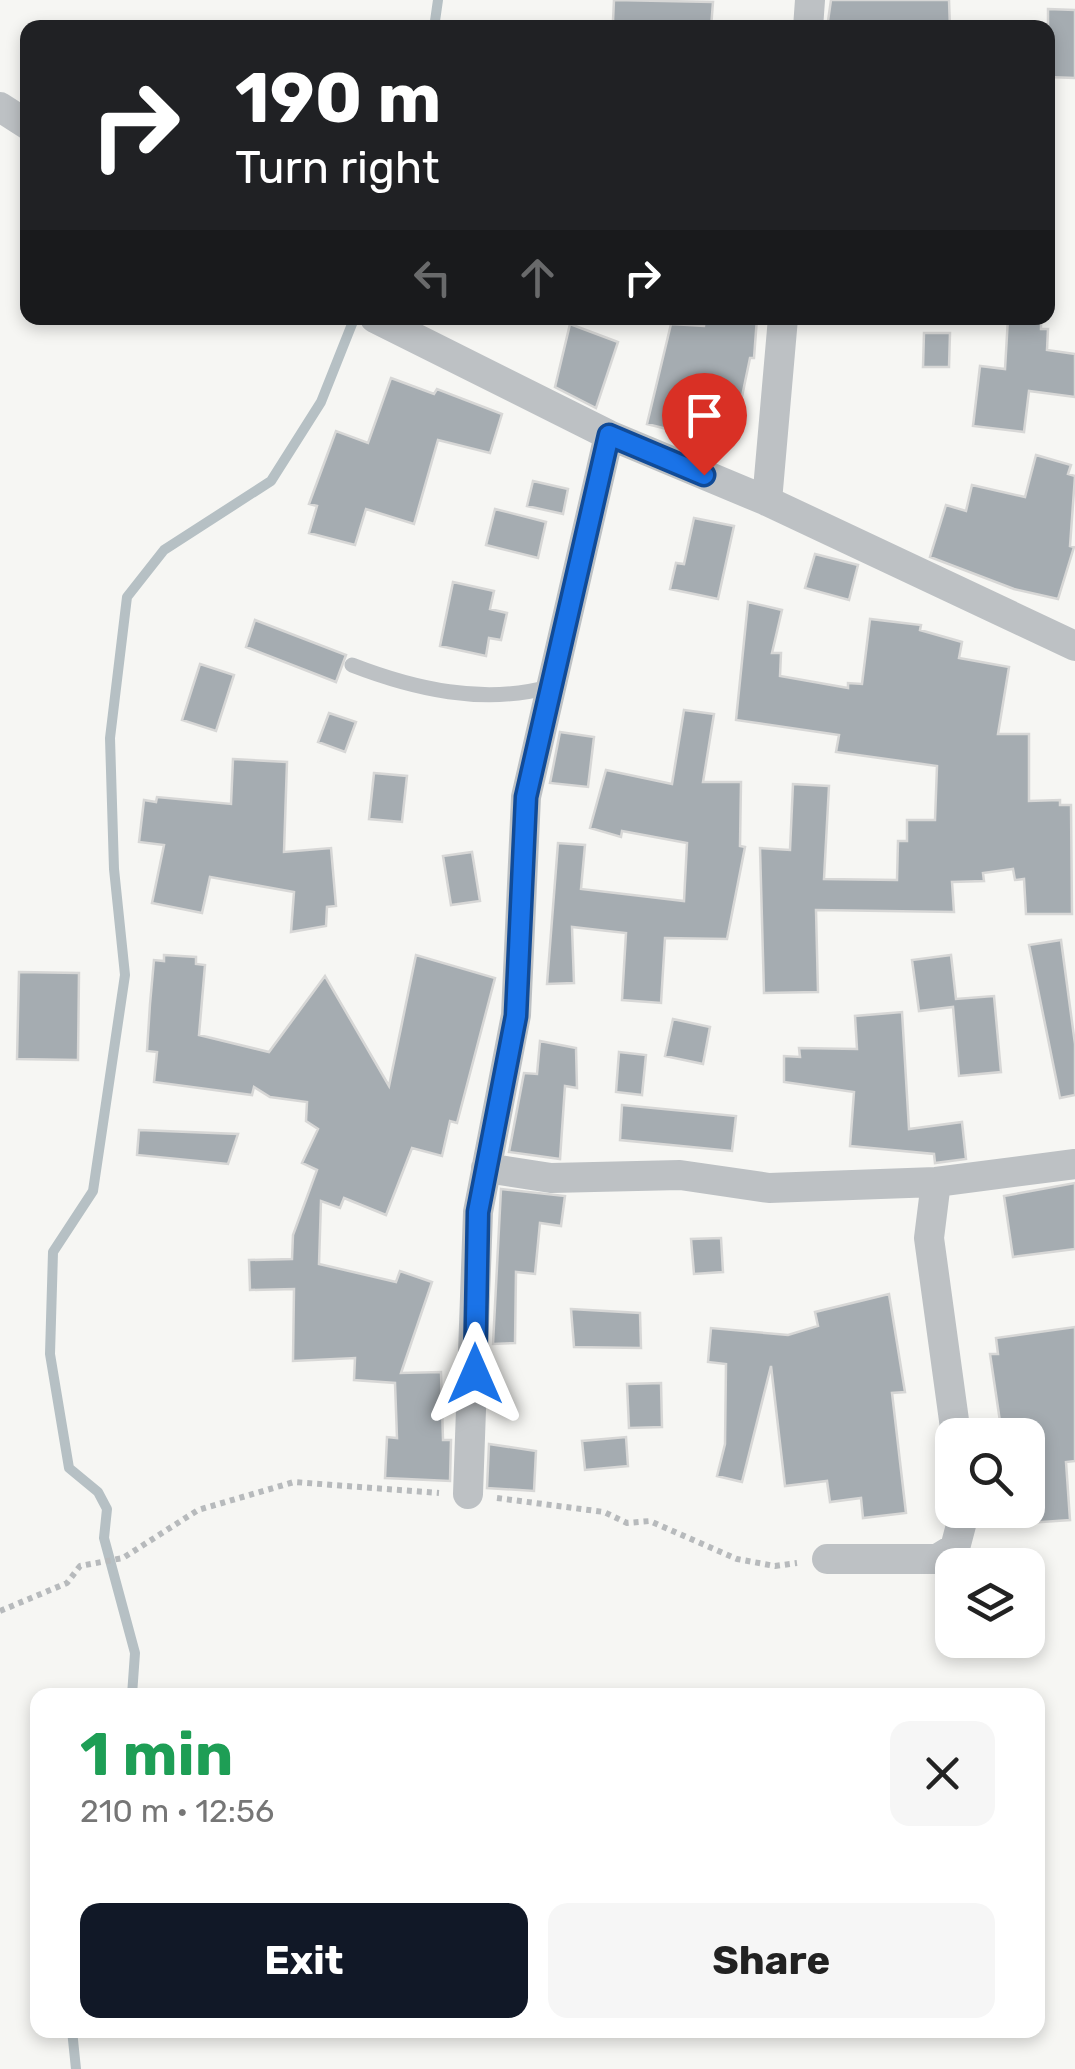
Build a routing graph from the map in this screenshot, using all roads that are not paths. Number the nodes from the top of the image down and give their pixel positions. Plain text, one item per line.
1 (388, 325) edge
2 (782, 325) edge
3 (609, 435) junction
4 (768, 501) junction
5 (1075, 646) edge
6 (352, 666) dead end
7 (549, 687) junction
8 (1075, 1164) edge
9 (486, 1168) junction
10 (936, 1182) junction
11 (954, 1418) edge
12 (468, 1494) road end
13 (960, 1528) edge
14 (827, 1559) road end

1 - 3 street
2 - 4 street
3 - 4 street
3 - 7 street
4 - 5 street
6 - 7 lane
7 - 9 street
8 - 10 street
9 - 10 street
9 - 12 street
10 - 11 street
13 - 14 street

